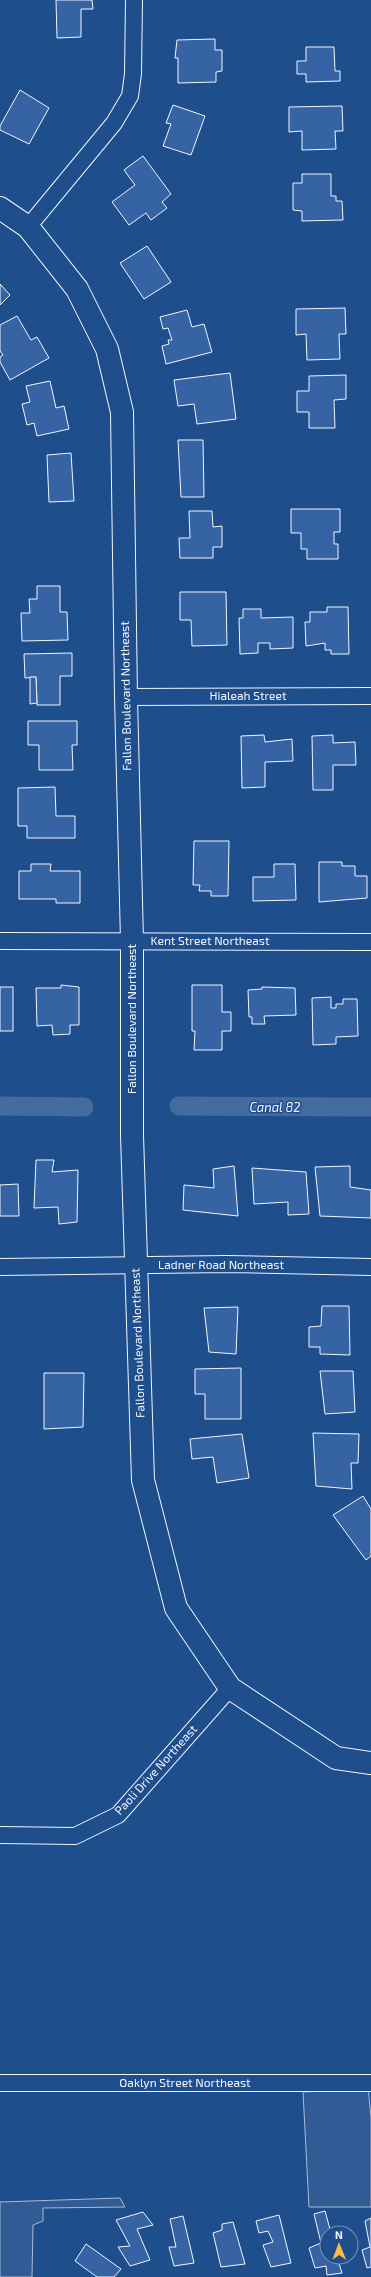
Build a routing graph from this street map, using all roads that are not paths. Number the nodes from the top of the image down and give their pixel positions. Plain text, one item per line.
1 (134, 0) edge
2 (0, 208) edge
3 (28, 228) junction
4 (371, 696) edge
5 (126, 697) junction
6 (0, 941) edge
7 (132, 941) junction
8 (371, 942) edge
9 (135, 1265) junction
10 (0, 1267) edge
11 (371, 1267) edge
12 (230, 1688) junction
13 (371, 1763) edge
14 (0, 1835) edge
15 (0, 2083) edge
16 (371, 2083) edge

1 - 3 street
2 - 3 street, Fallon Boulevard Northeast
3 - 5 street, Fallon Boulevard Northeast
4 - 5 street, Hialeah Street
5 - 7 street, Fallon Boulevard Northeast
6 - 7 street, Kent Street Northeast
7 - 8 street, Kent Street Northeast
7 - 9 street, Fallon Boulevard Northeast
9 - 10 street, Ladner Road Northeast
9 - 11 street, Ladner Road Northeast
9 - 12 street, Fallon Boulevard Northeast
12 - 13 street, Fallon Boulevard Northeast
12 - 14 street, Paoli Drive Northeast
15 - 16 street, Oaklyn Street Northeast

